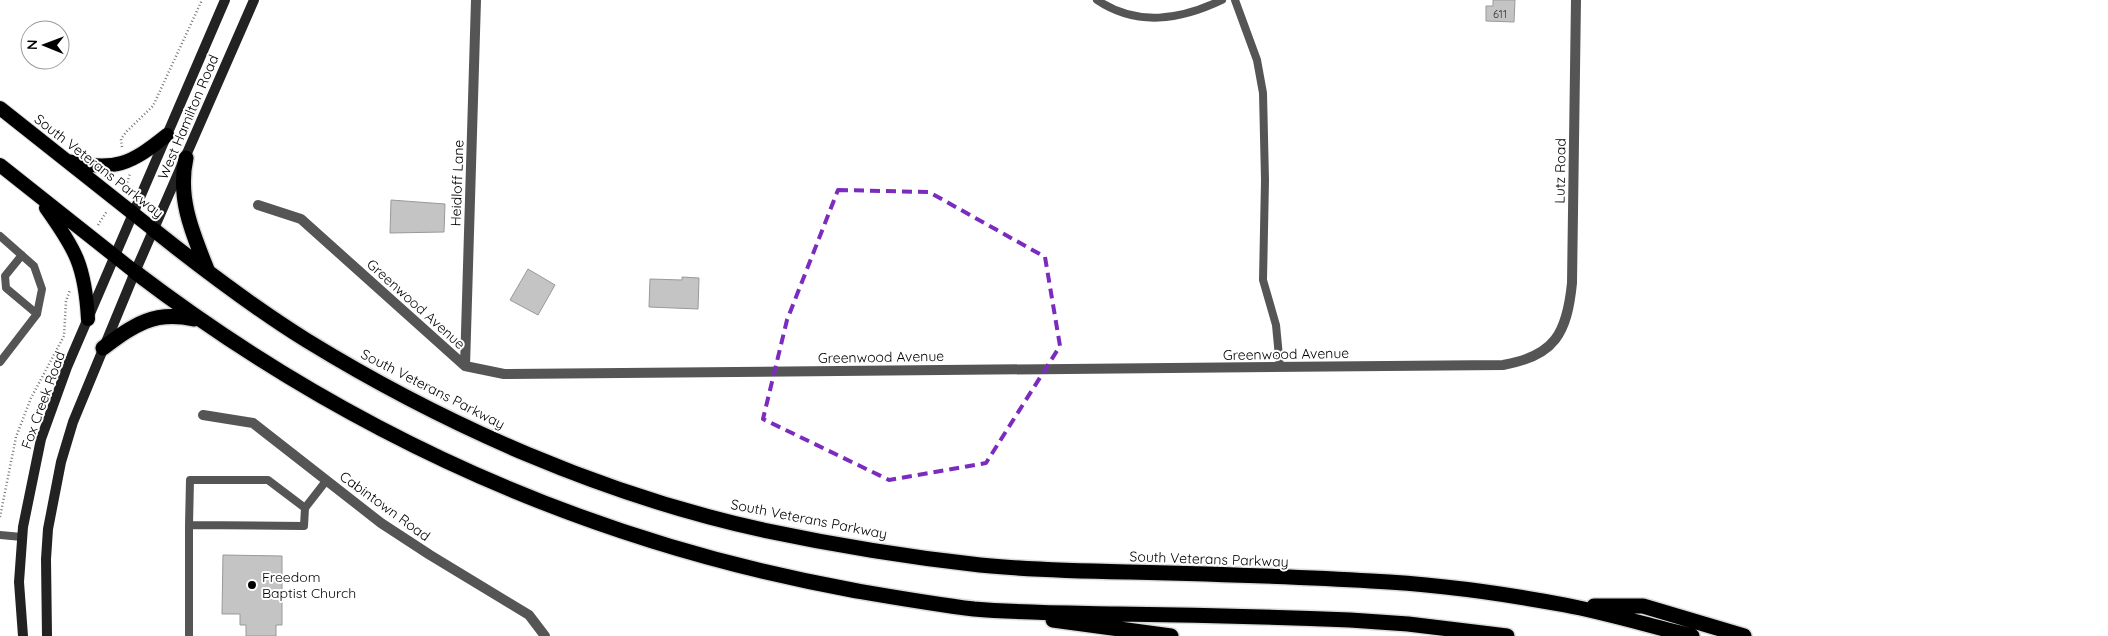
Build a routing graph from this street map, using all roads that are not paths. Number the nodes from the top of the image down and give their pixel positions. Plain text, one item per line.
1 (225, 0) edge
2 (254, 0) edge
3 (476, 0) edge
4 (1097, 0) edge
5 (1222, 0) edge
6 (1235, 0) edge
7 (1576, 0) edge
8 (0, 108) edge
9 (167, 134) junction
10 (186, 158) junction
11 (62, 159) junction
12 (0, 165) edge
13 (37, 195) junction
14 (258, 205) dead end
15 (134, 214) junction
16 (154, 230) junction
17 (0, 236) edge
18 (22, 255) junction
19 (115, 257) junction
20 (135, 272) junction
21 (208, 273) junction
22 (37, 314) junction
23 (88, 319) junction
24 (199, 320) junction
25 (1556, 340) joint
26 (103, 348) junction
27 (0, 362) edge
28 (465, 366) junction
29 (1280, 368) junction
30 (203, 415) dead end
31 (326, 481) junction
32 (305, 508) junction
33 (189, 525) junction
34 (0, 536) edge
35 (22, 537) junction
36 (1568, 606) junction
37 (977, 609) junction
38 (23, 636) edge
39 (47, 636) edge
40 (189, 636) edge
41 (545, 636) edge
42 (1171, 636) edge
43 (1507, 636) edge
44 (1692, 636) edge
45 (1744, 636) edge

1 - 9 main road, West Hamilton Road
2 - 10 main road, West Hamilton Road
3 - 28 street, Heidloff Lane
4 - 5 lane
6 - 29 lane
7 - 25 street, Lutz Road
8 - 11 highway, South Veterans Parkway
9 - 11 highway
9 - 15 main road, West Hamilton Road
10 - 16 main road, West Hamilton Road
10 - 21 highway
11 - 15 highway, South Veterans Parkway
12 - 13 highway
13 - 19 highway
13 - 23 highway
14 - 28 street, Greenwood Avenue
15 - 16 highway, South Veterans Parkway
15 - 19 main road, Fox Creek Road
16 - 20 main road, West Hamilton Road
16 - 21 highway, South Veterans Parkway
17 - 18 lane
18 - 22 lane
18 - 22 lane
19 - 20 highway
19 - 23 main road, Fox Creek Road
20 - 24 highway
20 - 26 main road
21 - 36 highway, South Veterans Parkway
22 - 27 lane
23 - 35 main road, Fox Creek Road
24 - 26 highway
24 - 37 highway
25 - 29 street, Greenwood Avenue
26 - 39 main road
28 - 29 street, Greenwood Avenue
30 - 31 street, Cabintown Road
31 - 32 lane
31 - 41 street, Cabintown Road
32 - 33 lane
32 - 33 lane
33 - 40 lane
34 - 35 lane
35 - 38 main road, Fox Creek Road
36 - 44 highway, South Veterans Parkway
36 - 45 highway
37 - 42 highway
37 - 43 highway

